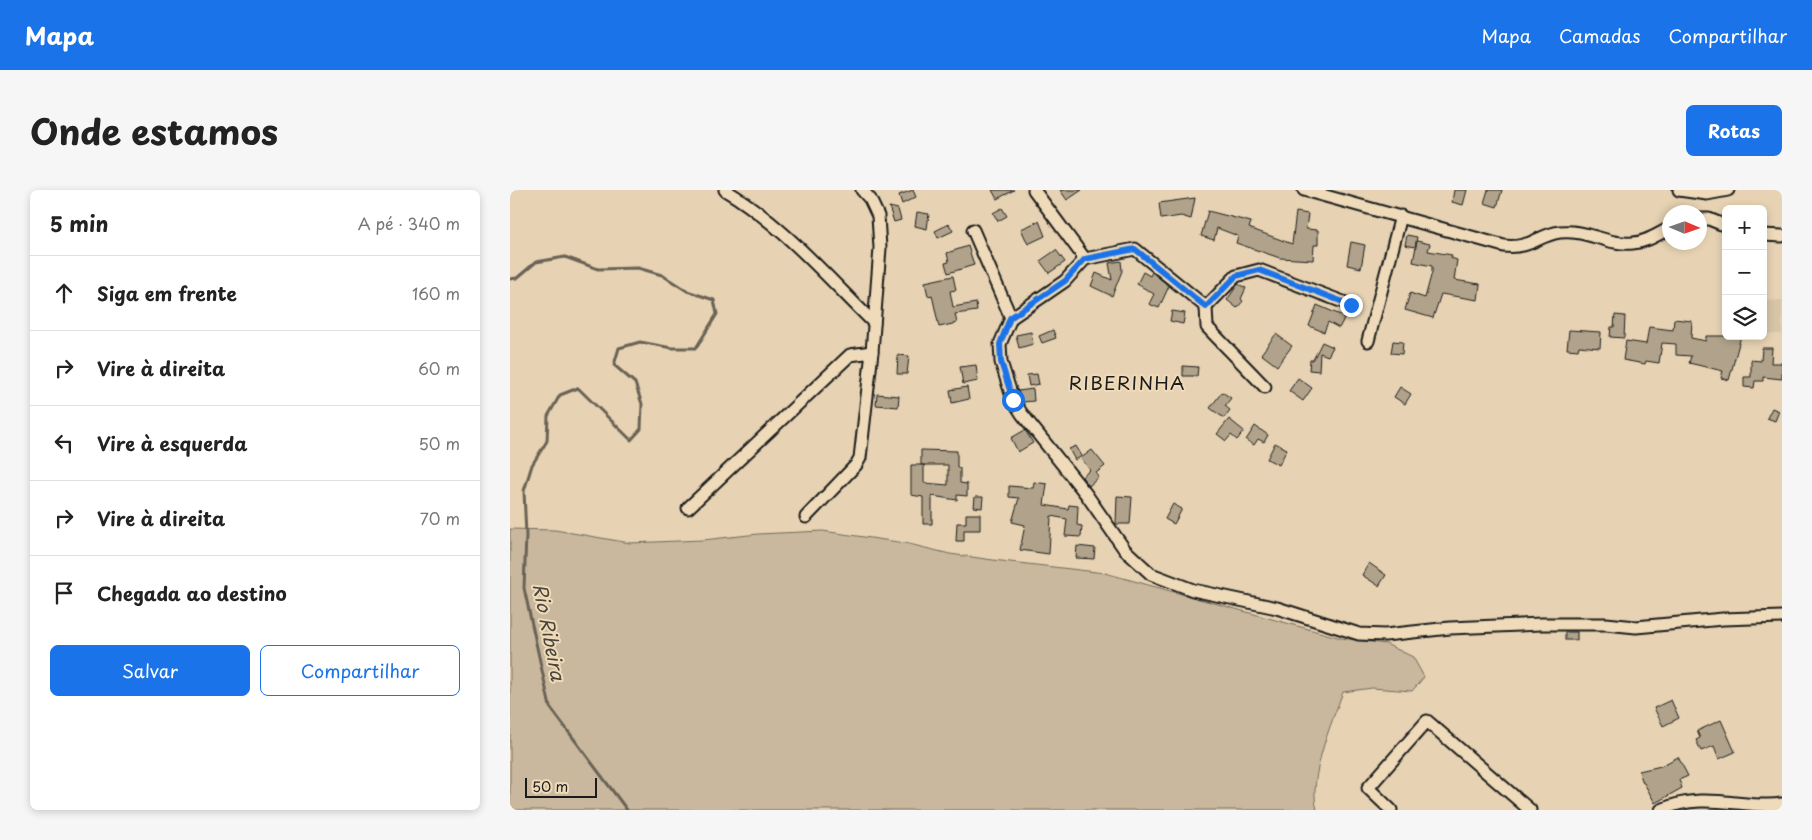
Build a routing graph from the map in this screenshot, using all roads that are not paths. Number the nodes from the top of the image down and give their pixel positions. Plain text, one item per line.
1 (725, 190) edge
2 (862, 190) edge
3 (1034, 190) edge
4 (1304, 190) edge
5 (1679, 190) edge
6 (1728, 190) edge
7 (1401, 216) junction
8 (1707, 219) edge
9 (1722, 224) edge
10 (973, 230) dead end
11 (1662, 232) edge
12 (1767, 235) edge
13 (1782, 236) edge
14 (1085, 259) junction
15 (1351, 305) dead end
16 (1206, 307) junction
17 (1010, 318) junction
18 (874, 323) junction
19 (1368, 341) dead end
20 (872, 352) junction
21 (1265, 386) dead end
22 (688, 508) dead end
23 (806, 518) dead end
24 (1782, 617) edge
25 (1774, 807) edge
26 (1391, 810) edge
27 (1530, 810) edge
28 (1662, 810) edge

1 - 18 street
2 - 18 street
3 - 14 street
4 - 7 street
5 - 6 street
7 - 11 street
7 - 19 street
8 - 9 street
10 - 17 street
12 - 13 street
14 - 16 street
14 - 17 street
15 - 16 street
16 - 21 street
17 - 24 street
18 - 20 street
20 - 22 street
20 - 23 street
25 - 28 street
26 - 27 street

